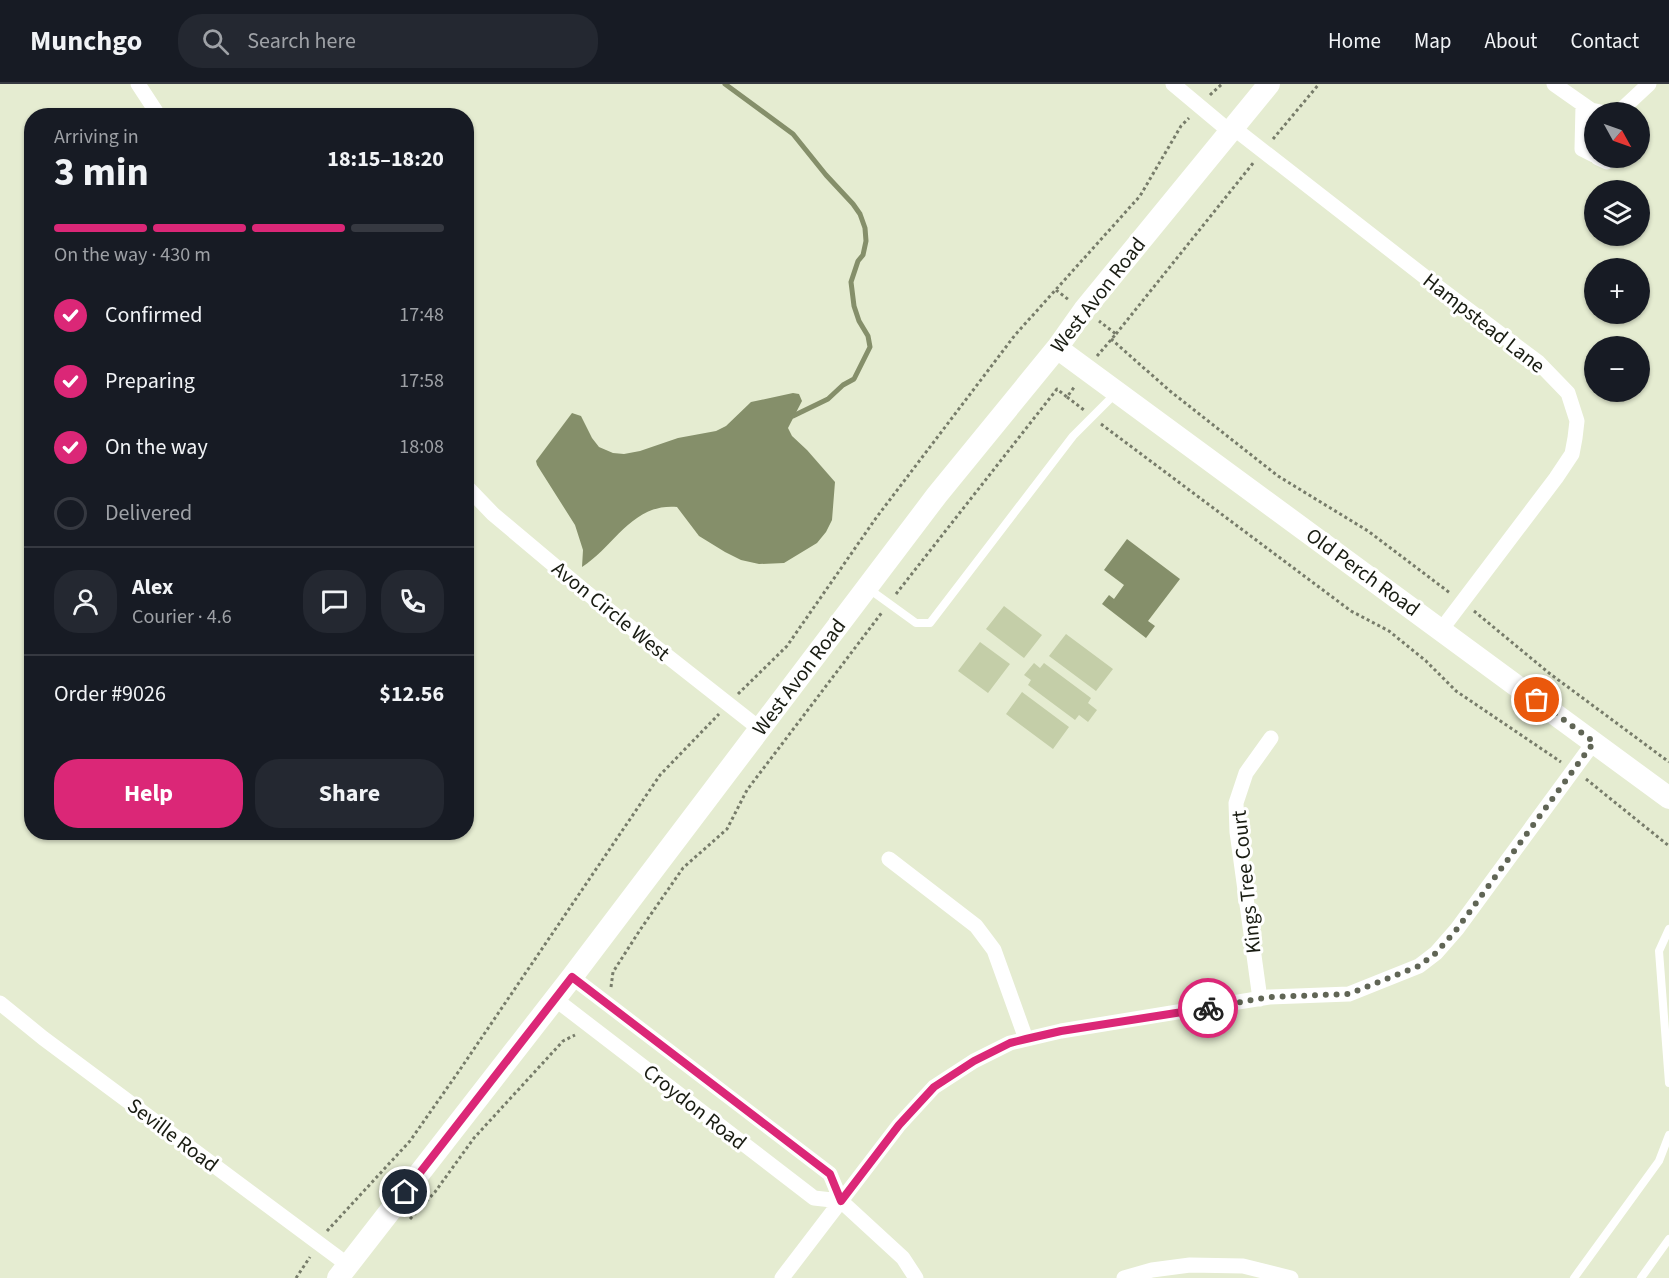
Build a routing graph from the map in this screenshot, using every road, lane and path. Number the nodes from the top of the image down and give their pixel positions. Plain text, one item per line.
1 (138, 84) edge
2 (1173, 84) edge
3 (1222, 84) edge
4 (1269, 84) edge
5 (1319, 84) edge
6 (1554, 84) edge
7 (1649, 84) edge
8 (1636, 102) edge
9 (1583, 105) joint
10 (1200, 106) junction
11 (154, 108) edge
12 (1231, 130) junction
13 (1277, 134) dead end
14 (1584, 150) edge
15 (1255, 161) dead end
16 (1056, 290) junction
17 (1070, 300) dead end
18 (1099, 321) dead end
19 (1116, 334) junction
20 (1111, 339) junction
21 (1057, 348) junction
22 (1099, 353) dead end
23 (1078, 382) dead end
24 (1117, 391) junction
25 (1067, 397) junction
26 (1092, 417) junction
27 (474, 494) edge
28 (867, 588) junction
29 (1453, 596) dead end
30 (889, 604) junction
31 (1471, 608) dead end
32 (1441, 630) junction
33 (728, 704) junction
34 (760, 729) junction
35 (1271, 738) dead end
36 (1594, 742) junction
37 (1669, 762) edge
38 (1573, 771) junction
39 (1669, 798) edge
40 (1669, 846) edge
41 (889, 859) dead end
42 (1669, 928) edge
43 (572, 977) junction
44 (611, 991) dead end
45 (555, 999) junction
46 (1260, 999) junction
47 (0, 1003) edge
48 (578, 1034) dead end
49 (1026, 1039) junction
50 (1669, 1083) edge
51 (1669, 1135) edge
52 (841, 1201) junction
53 (405, 1225) dead end
54 (1669, 1239) edge
55 (319, 1243) junction
56 (343, 1272) edge
57 (297, 1278) edge
58 (783, 1278) edge
59 (916, 1278) edge
60 (1124, 1278) edge
61 (1290, 1278) edge
62 (1574, 1278) edge
63 (1641, 1278) edge

1 - 11 street
2 - 10 street, Hampstead Lane
3 - 10 path
4 - 12 street, West Avon Road
5 - 13 path
6 - 9 street
7 - 8 street
9 - 14 street
10 - 12 street, Hampstead Lane
10 - 16 path
12 - 21 street, West Avon Road
12 - 32 street, Hampstead Lane
15 - 19 path
16 - 17 path
16 - 33 path
18 - 19 path
19 - 20 path
20 - 22 path
20 - 29 path
21 - 24 street, Old Perch Road
21 - 28 street, West Avon Road
23 - 25 path
24 - 26 lane
24 - 32 street, Old Perch Road
25 - 26 path
25 - 30 path
26 - 30 lane
26 - 38 path
27 - 33 street, Avon Circle West
28 - 30 lane
28 - 34 street, West Avon Road
30 - 44 path
31 - 37 path
32 - 36 street, Old Perch Road
33 - 34 street, Avon Circle West
33 - 55 path
34 - 43 street, West Avon Road
35 - 46 street, Kings Tree Court
36 - 38 street
36 - 39 street, Old Perch Road
38 - 40 path
38 - 46 street
41 - 49 street
42 - 50 lane
43 - 45 street, West Avon Road
43 - 52 street, Croydon Road
45 - 52 street, Croydon Road
45 - 56 street, West Avon Road
46 - 49 street
47 - 55 street, Seville Road
48 - 53 path
49 - 52 street
51 - 62 lane
52 - 58 street
52 - 59 street, Croydon Road
54 - 63 lane
55 - 56 street, Seville Road
55 - 57 path
60 - 61 street

